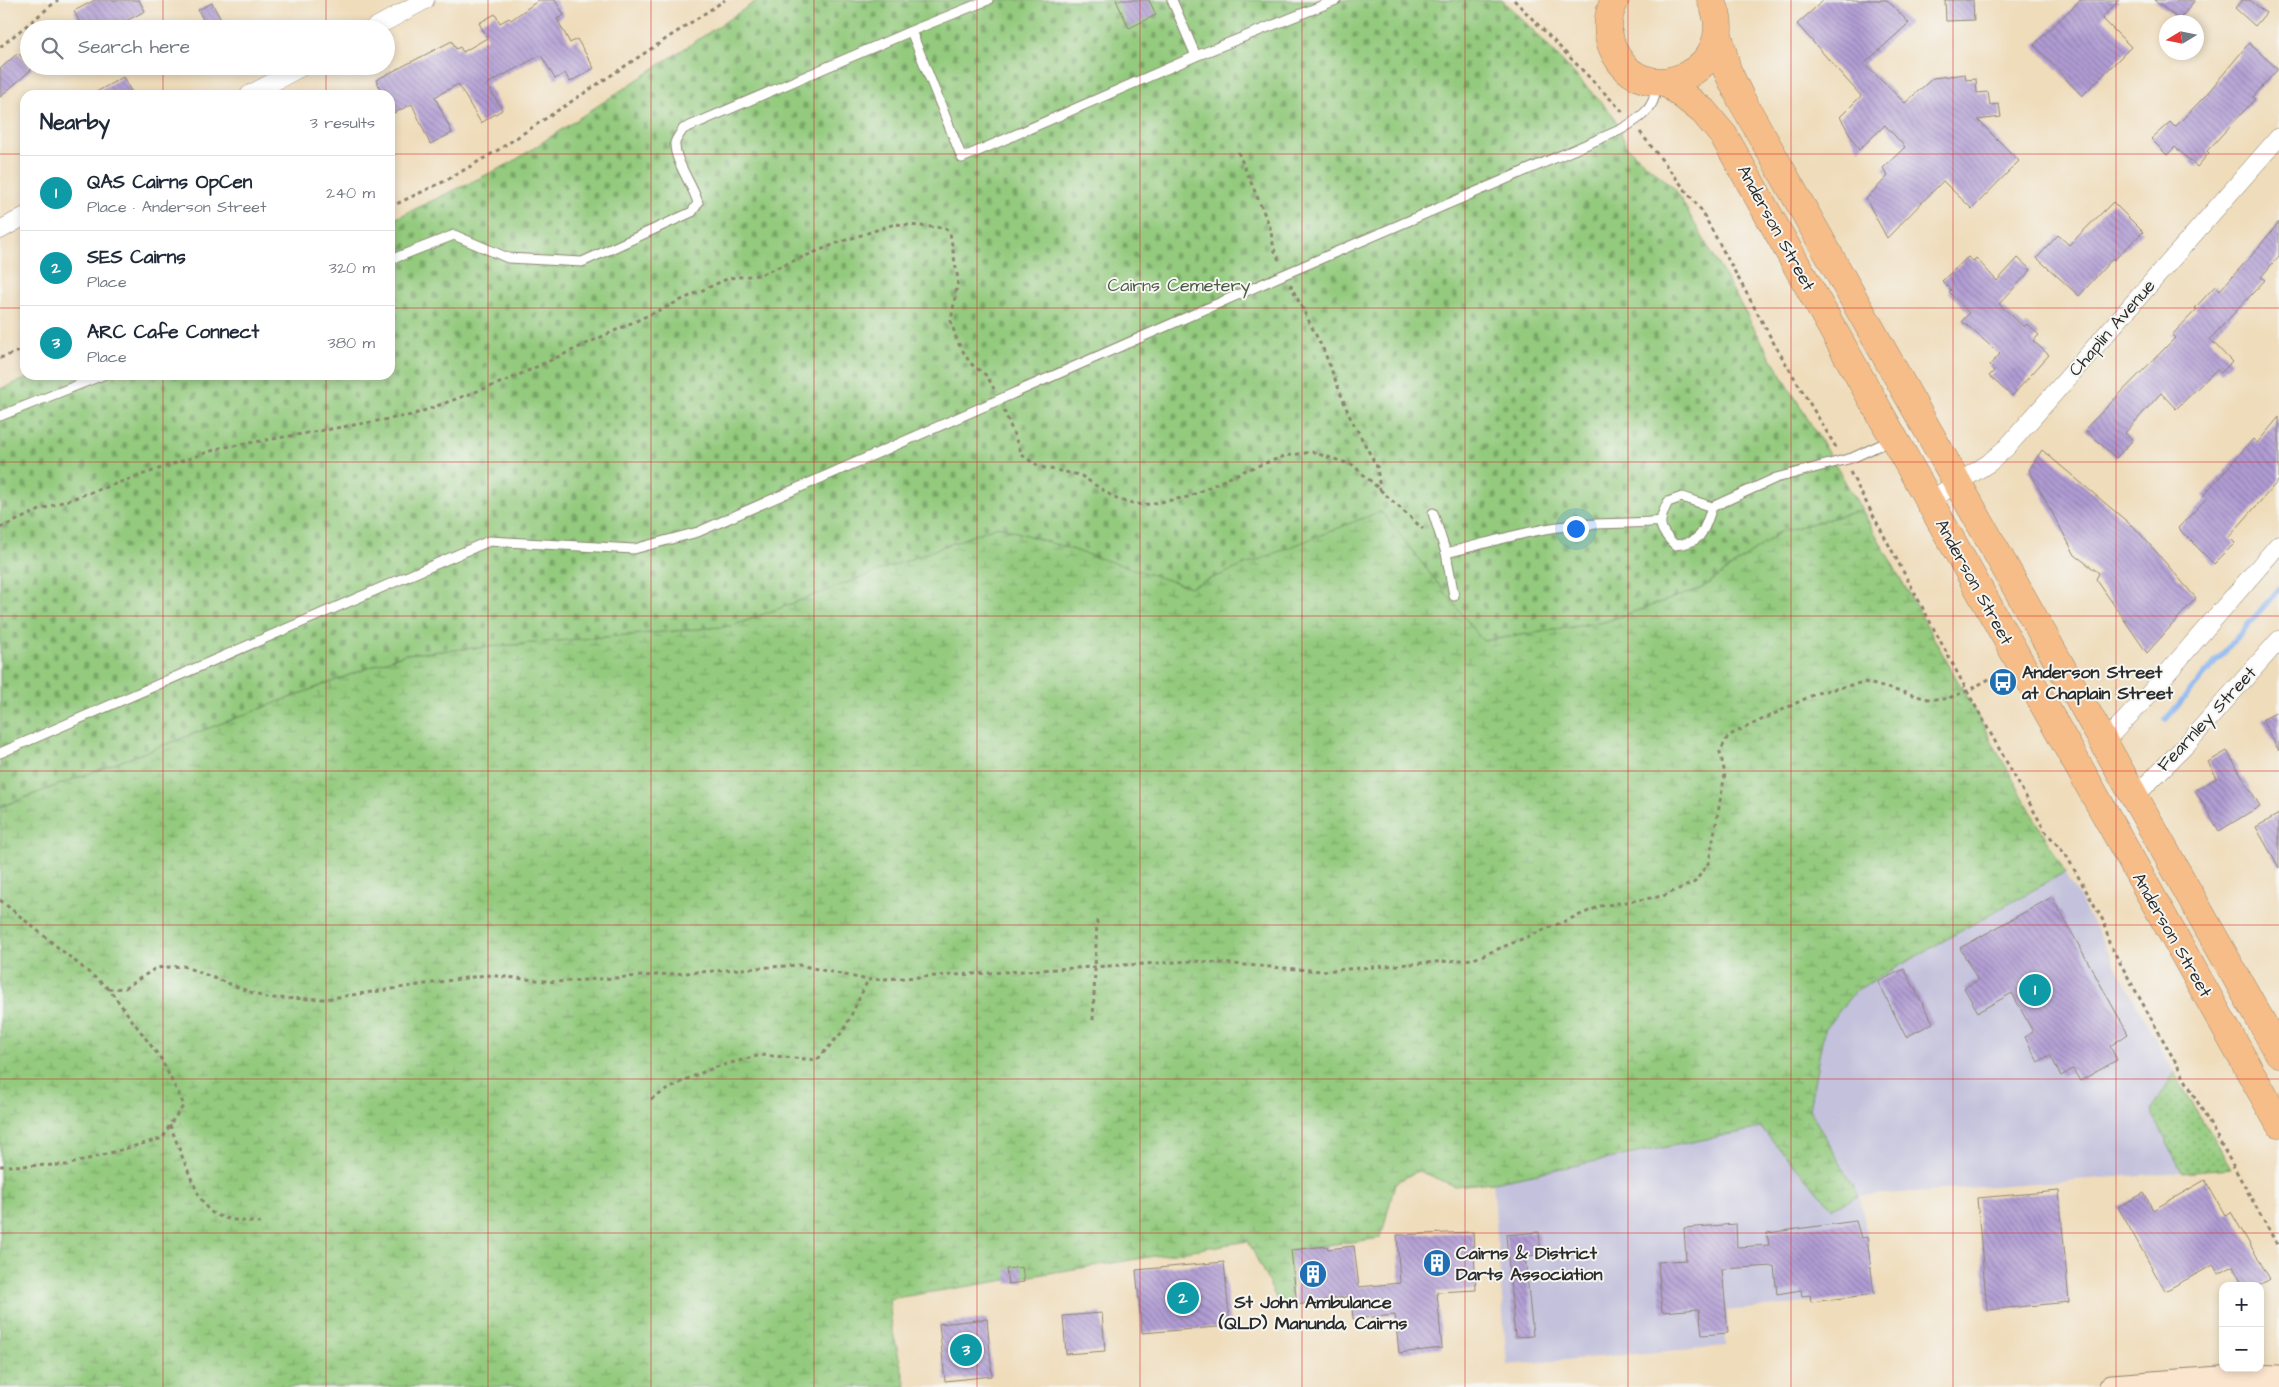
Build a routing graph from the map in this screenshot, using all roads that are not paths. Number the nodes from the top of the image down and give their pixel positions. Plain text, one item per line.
1 (425, 0) edge
2 (988, 0) edge
3 (1172, 0) edge
4 (1336, 0) edge
5 (1590, 0) edge
6 (1615, 0) edge
7 (1719, 14) edge
8 (388, 20) edge
9 (911, 31) junction
10 (1608, 34) junction
11 (1196, 56) junction
12 (286, 75) edge
13 (1659, 81) junction
14 (258, 90) edge
15 (2279, 137) edge
16 (20, 219) edge
17 (0, 230) edge
18 (395, 258) edge
19 (90, 380) edge
20 (0, 416) edge
21 (1894, 439) junction
22 (1958, 483) junction
23 (1928, 501) junction
24 (1712, 507) junction
25 (1433, 513) dead end
26 (1661, 521) junction
27 (2279, 544) edge
28 (1446, 553) junction
29 (1454, 596) dead end
30 (2279, 640) edge
31 (2104, 742) junction
32 (0, 753) edge
33 (2135, 796) junction
34 (2279, 1052) edge
35 (2279, 1123) edge
36 (2279, 1368) edge
37 (2247, 1377) junction
38 (2279, 1378) edge
39 (2112, 1387) edge

1 - 8 street
2 - 9 lane
3 - 11 lane
4 - 11 lane
5 - 10 main road, Anderson Street
6 - 10 main road
7 - 13 main road
7 - 22 main road, Anderson Street
9 - 11 lane
9 - 18 lane
10 - 13 main road, Anderson Street
12 - 14 street
13 - 21 main road, Anderson Street
13 - 32 lane
15 - 22 street, Chaplin Avenue
16 - 17 street
19 - 20 lane
21 - 23 main road, Anderson Street
21 - 24 lane
22 - 23 street, Chaplin Avenue
22 - 31 main road, Anderson Street
23 - 35 main road, Anderson Street
24 - 26 lane
24 - 26 lane
25 - 28 lane
26 - 28 lane
27 - 31 street
28 - 29 lane
30 - 33 street, Fearnley Street
31 - 33 main road, Anderson Street
33 - 34 main road, Anderson Street
36 - 37 street
37 - 38 street
37 - 39 street

